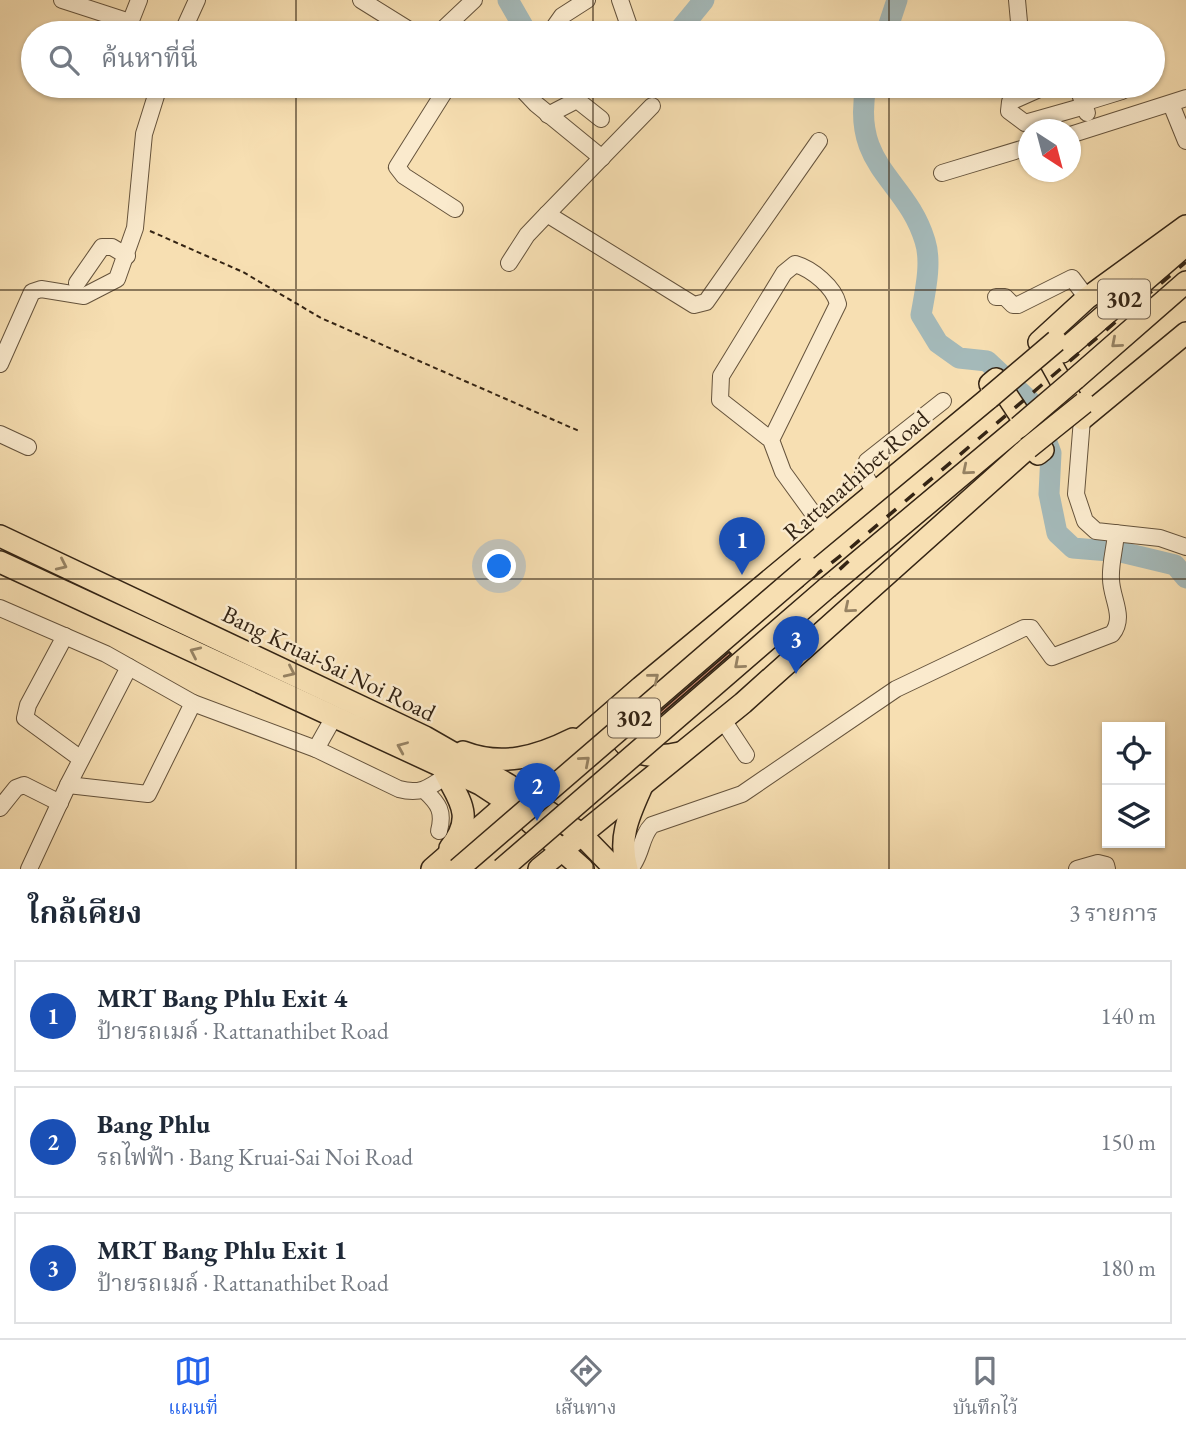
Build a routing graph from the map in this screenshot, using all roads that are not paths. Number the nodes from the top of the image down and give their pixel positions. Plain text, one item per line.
1 (62, 0) edge
2 (139, 0) edge
3 (197, 0) edge
4 (361, 0) edge
5 (474, 0) edge
6 (587, 0) edge
7 (620, 0) edge
8 (1017, 0) edge
9 (116, 8) edge
10 (131, 21) edge
11 (187, 21) edge
12 (395, 21) edge
13 (452, 21) edge
14 (559, 21) edge
15 (627, 21) edge
16 (1019, 21) edge
17 (155, 98) edge
18 (440, 98) edge
19 (531, 98) edge
20 (1019, 98) edge
21 (1082, 98) edge
22 (1102, 98) edge
23 (1178, 101) edge
24 (1084, 104) junction
25 (652, 106) dead end
26 (548, 115) junction
27 (601, 119) dead end
28 (1093, 128) junction
29 (1081, 132) edge
30 (819, 141) dead end
31 (1186, 141) edge
32 (1018, 150) edge
33 (601, 158) junction
34 (942, 173) dead end
35 (455, 209) dead end
36 (547, 214) junction
37 (1186, 228) edge
38 (1186, 245) edge
39 (127, 256) junction
40 (509, 263) dead end
41 (1186, 282) edge
42 (77, 283) dead end
43 (996, 297) dead end
44 (1087, 298) junction
45 (1186, 315) edge
46 (1186, 333) edge
47 (1059, 347) junction
48 (0, 364) edge
49 (943, 401) dead end
50 (994, 401) junction
51 (1083, 411) junction
52 (0, 434) edge
53 (772, 440) junction
54 (28, 447) dead end
55 (870, 484) junction
56 (834, 528) junction
57 (0, 536) edge
58 (1116, 538) junction
59 (1186, 547) edge
60 (0, 562) edge
61 (886, 577) junction
62 (0, 608) edge
63 (65, 636) junction
64 (130, 667) junction
65 (631, 697) junction
66 (193, 703) junction
67 (334, 717) junction
68 (723, 720) junction
69 (603, 723) junction
70 (425, 737) junction
71 (316, 749) junction
72 (685, 751) junction
73 (746, 755) dead end
74 (81, 759) junction
75 (443, 770) junction
76 (643, 784) junction
77 (68, 785) junction
78 (425, 791) junction
79 (515, 798) junction
80 (60, 803) junction
81 (0, 808) edge
82 (439, 831) dead end
83 (581, 834) junction
84 (562, 848) junction
85 (29, 869) edge
86 (430, 869) edge
87 (458, 869) edge
88 (502, 869) edge
89 (539, 869) edge
90 (583, 869) edge
91 (614, 869) edge
92 (629, 869) edge
93 (1077, 869) edge
94 (1107, 869) edge

1 - 9 street
2 - 10 street
3 - 11 street
4 - 12 street
5 - 13 street
6 - 14 street
7 - 15 street
8 - 16 street
17 - 39 street
18 - 35 street
19 - 26 street
20 - 24 street
21 - 24 street
22 - 24 street
23 - 28 street
23 - 31 street
24 - 28 street
25 - 33 street
26 - 27 street
26 - 33 street
28 - 29 street
30 - 36 street
32 - 34 street
33 - 36 street
36 - 40 street
37 - 44 main road
37 - 47 main road, Rattanathibet Road / 302
38 - 47 main road, Rattanathibet Road / 302
39 - 42 street
39 - 48 street
41 -> 88 main road, 302, bridge
43 - 44 street
44 - 51 main road
45 - 51 main road, 302
46 - 51 main road
47 - 50 main road, Rattanathibet Road / 302
49 - 55 street
50 - 56 main road, Rattanathibet Road / 302
87 -> 50 main road, Rattanathibet Road / 302, bridge
51 - 58 street
51 - 61 main road, 302, bridge
52 - 54 street
53 - 53 street
53 - 56 street
55 - 56 main road
55 - 61 main road
65 -> 56 main road, Rattanathibet Road / 302
57 -> 70 main road, Bang Kruai-Sai Noi Road
58 - 59 street
58 - 92 street
67 -> 60 main road, Bang Kruai-Sai Noi Road
61 -> 68 main road, 302
62 - 63 street
63 - 64 street
63 - 74 street
64 - 66 street
64 - 74 street
65 - 69 main road, Rattanathibet Road / 302
65 - 72 main road
66 - 71 street
66 - 77 street
67 - 71 street
75 -> 67 main road, Bang Kruai-Sai Noi Road
68 - 72 main road, 302
68 - 73 street
69 - 70 main road
69 - 79 main road, Rattanathibet Road / 302
70 - 79 main road, Bang Kruai-Sai Noi Road
71 - 78 street
72 - 76 main road, 302
74 - 77 street
75 - 78 street
75 - 79 main road, Bang Kruai-Sai Noi Road
75 - 86 main road
76 - 83 main road, 302
76 - 92 main road
77 - 80 street
78 - 82 street
79 - 83 main road, Bang Kruai-Sai Noi Road
79 - 84 main road, Bang Kruai-Sai Noi Road
79 - 86 main road, Rattanathibet Road / 302
80 - 81 street
80 - 85 street
83 - 84 main road, 302
83 - 91 main road, Bang Kruai-Sai Noi Road
84 - 89 main road, 302
84 - 90 main road, Bang Kruai-Sai Noi Road
93 - 94 street

